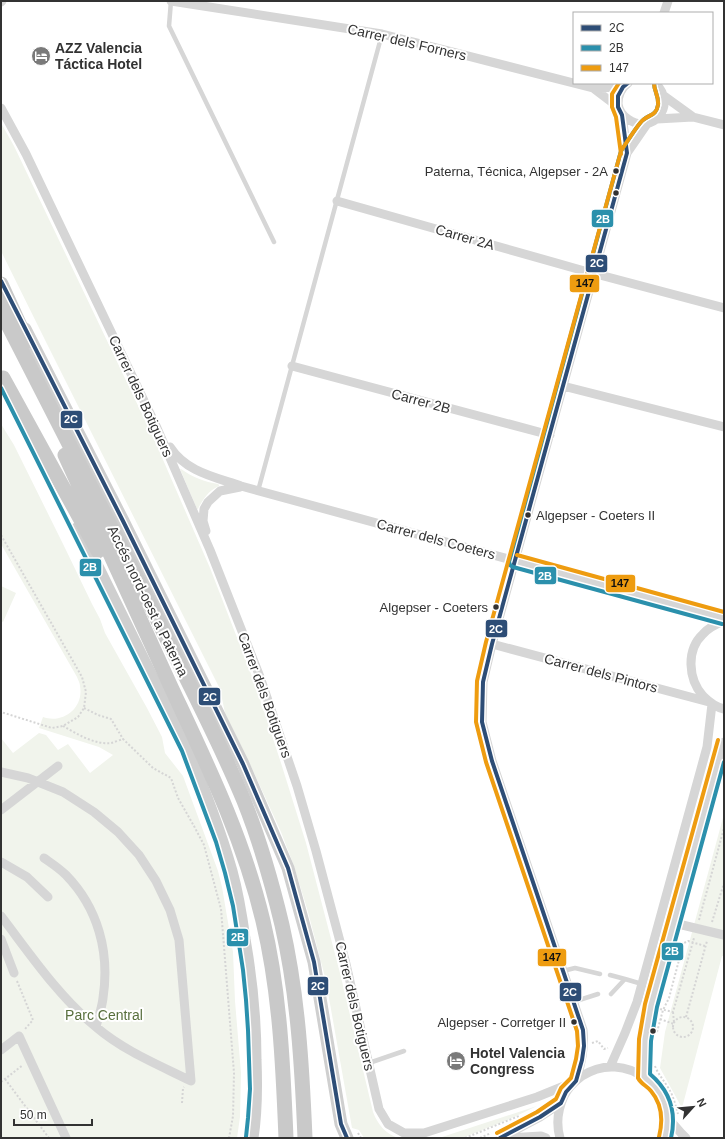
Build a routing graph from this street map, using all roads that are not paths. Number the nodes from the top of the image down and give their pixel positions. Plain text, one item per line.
1 (171, 1) edge
2 (668, 1) edge
3 (664, 12) edge
4 (382, 34) junction
5 (573, 83) edge
6 (577, 84) edge
7 (626, 85) edge
8 (593, 88) junction
9 (660, 88) edge
10 (1, 108) edge
11 (620, 111) junction
12 (693, 117) junction
13 (657, 119) junction
14 (647, 124) junction
15 (724, 125) edge
16 (627, 153) junction
17 (337, 201) junction
18 (274, 242) dead end
19 (594, 273) junction
20 (1, 282) edge
21 (724, 308) edge
22 (1, 311) edge
23 (1, 316) edge
24 (292, 366) junction
25 (2, 376) edge
26 (563, 386) junction
27 (724, 427) edge
28 (157, 428) junction
29 (550, 435) junction
30 (241, 486) junction
31 (258, 491) junction
32 (112, 527) junction
33 (210, 550) junction
34 (515, 561) junction
35 (724, 620) edge
36 (492, 644) junction
37 (711, 703) junction
38 (724, 709) edge
39 (191, 729) junction
40 (724, 742) edge
41 (58, 766) dead end
42 (1, 772) edge
43 (37, 782) junction
44 (1, 810) edge
45 (44, 858) dead end
46 (1, 862) edge
47 (48, 897) dead end
48 (1, 916) edge
49 (674, 923) junction
50 (724, 935) edge
51 (1, 939) edge
52 (563, 971) junction
53 (14, 973) road end
54 (600, 974) dead end
55 (610, 975) dead end
56 (625, 979) junction
57 (642, 984) junction
58 (598, 994) dead end
59 (611, 994) dead end
60 (573, 1002) junction
61 (96, 1027) junction
62 (1, 1050) edge
63 (404, 1051) dead end
64 (368, 1063) junction
65 (610, 1067) junction
66 (644, 1077) junction
67 (575, 1082) junction
68 (561, 1103) junction
69 (668, 1118) junction
70 (66, 1138) edge
71 (252, 1138) edge
72 (286, 1138) edge
73 (305, 1138) edge
74 (347, 1138) edge
75 (500, 1138) edge
76 (506, 1138) edge
77 (546, 1138) edge
78 (560, 1138) edge
79 (665, 1138) edge
80 (686, 1138) edge

1 - 4 street, Carrer dels Forners
1 - 18 lane
2 - 3 street
4 - 5 street, Carrer dels Forners
4 - 17 lane
6 - 8 street, Carrer dels Forners
7 - 8 street, Carrer dels Forners
7 - 11 street
8 - 11 street, Carrer dels Forners
9 - 12 street
9 - 13 street
10 - 28 street, Carrer dels Botiguers
11 - 14 street, Carrer dels Forners
11 - 16 street
12 - 13 street
12 - 15 street
13 - 14 street
14 - 16 street
16 - 19 street
17 - 19 street, Carrer 2A
17 - 24 lane
19 - 21 street, Carrer 2A
19 - 26 street
20 - 32 main road
20 - 74 street
22 - 32 main road, Accés nord-oest a Paterna
23 - 39 main road, Accés nord-oest a Paterna
24 - 29 street, Carrer 2B
24 - 31 lane
25 - 39 main road
25 - 71 street
26 - 27 street
26 - 29 street
28 - 30 street, Carrer dels Coeters
28 - 33 street, Carrer dels Botiguers
29 - 34 street
30 - 31 street, Carrer dels Coeters
30 - 33 street, Carrer dels Coeters
31 - 34 street, Carrer dels Coeters
32 - 73 main road, Accés nord-oest a Paterna
33 - 64 street, Carrer dels Botiguers
34 - 35 street, Carrer dels Coeters
34 - 36 street
35 - 37 street
36 - 37 street, Carrer dels Pintors
36 - 52 street
37 - 38 street, Carrer dels Pintors
37 - 57 street
39 - 72 main road, Accés nord-oest a Paterna
40 - 49 street
41 - 43 street
42 - 43 street
43 - 44 street
43 - 61 street
45 - 61 street
46 - 47 street
48 - 61 street
49 - 50 street
49 - 66 street
51 - 53 street
52 - 54 lane
52 - 60 street
55 - 56 lane
56 - 57 lane
56 - 59 lane
57 - 65 street
58 - 60 lane
60 - 67 street
62 - 70 street
63 - 64 lane
64 - 67 street, Carrer dels Botiguers
65 - 66 street
65 - 67 street, Carrer dels Botiguers
66 - 69 street
67 - 68 street
68 - 75 street
68 - 78 street
69 - 79 street
69 - 80 street
76 - 77 street

